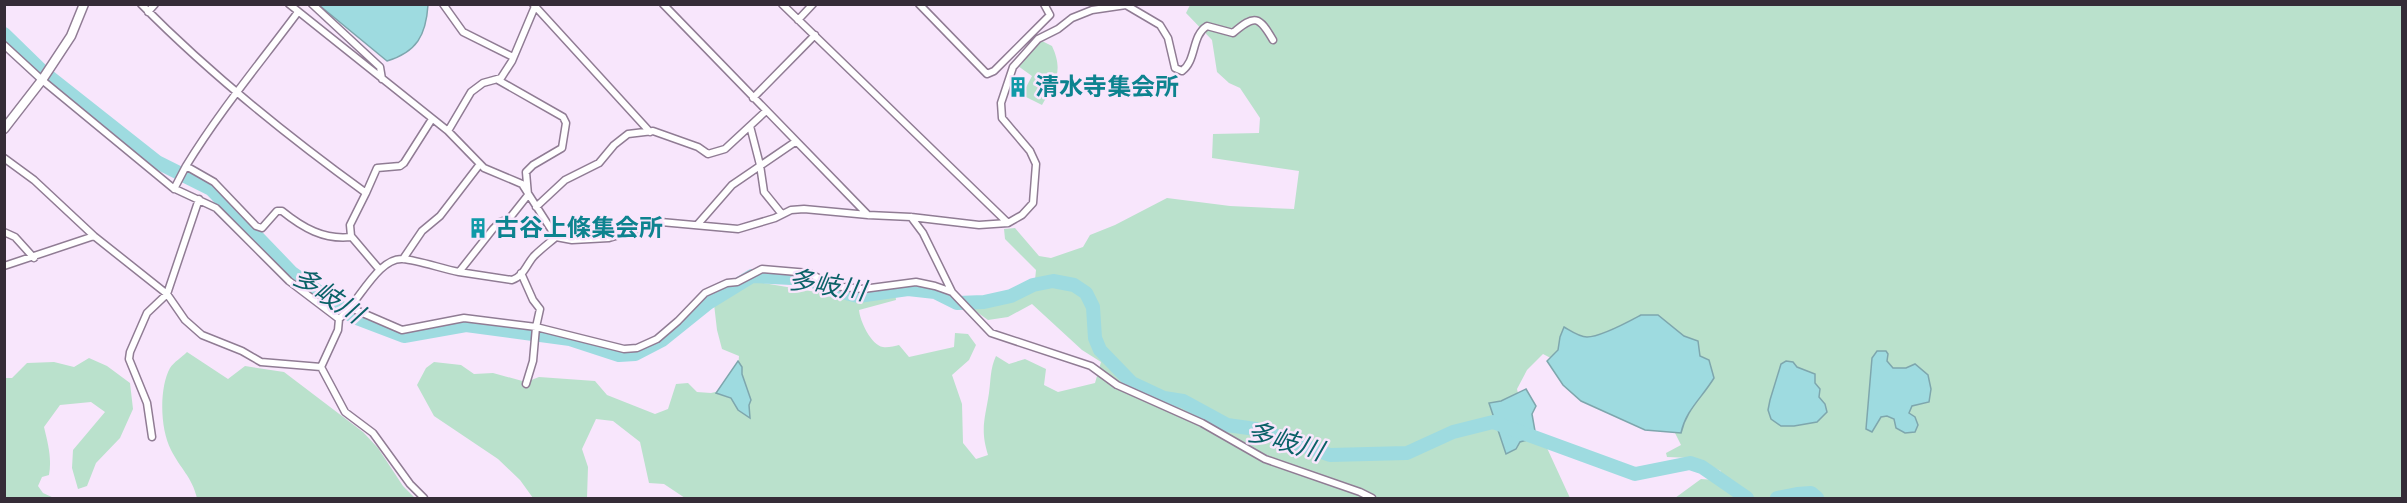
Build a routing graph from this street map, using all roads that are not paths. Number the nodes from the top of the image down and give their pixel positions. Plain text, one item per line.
1 (84, 4) edge
2 (141, 4) edge
3 (155, 4) edge
4 (289, 4) edge
5 (312, 4) edge
6 (443, 4) edge
7 (663, 4) edge
8 (782, 4) edge
9 (813, 4) edge
10 (919, 4) edge
11 (1044, 4) edge
12 (535, 5) edge
13 (148, 12) junction
14 (298, 12) junction
15 (798, 20) junction
16 (815, 34) junction
17 (1273, 40) dead end
18 (4, 45) edge
19 (513, 57) junction
20 (1004, 61) junction
21 (1012, 67) junction
22 (42, 80) junction
23 (383, 80) junction
24 (498, 80) junction
25 (237, 93) junction
26 (753, 98) junction
27 (766, 111) junction
28 (432, 119) junction
29 (750, 126) junction
30 (5, 129) edge
31 (448, 131) junction
32 (650, 132) junction
33 (795, 142) junction
34 (4, 158) edge
35 (480, 164) junction
36 (760, 165) junction
37 (186, 166) junction
38 (174, 189) junction
39 (366, 193) junction
40 (528, 195) junction
41 (199, 199) junction
42 (536, 207) junction
43 (781, 213) junction
44 (868, 215) junction
45 (911, 217) junction
46 (1008, 223) junction
47 (698, 224) junction
48 (4, 232) edge
49 (94, 236) junction
50 (351, 237) junction
51 (556, 237) junction
52 (33, 258) junction
53 (403, 259) junction
54 (4, 266) edge
55 (379, 269) junction
56 (459, 272) junction
57 (521, 273) junction
58 (952, 292) junction
59 (167, 294) junction
60 (351, 308) junction
61 (341, 317) junction
62 (536, 328) junction
63 (321, 367) junction
64 (526, 384) dead end
65 (152, 437) dead end
66 (424, 498) edge
67 (1372, 498) edge

1 - 22 main road
2 - 13 street
3 - 13 street
4 - 14 street
5 - 23 street
6 - 19 street
7 - 26 street
8 - 15 street
9 - 15 street
10 - 20 street
11 - 20 street
12 - 19 street
12 - 32 street
13 - 25 street
14 - 23 street
14 - 25 street
15 - 16 street
16 - 26 street
16 - 46 street
17 - 21 street
18 - 22 street
19 - 24 street
20 - 21 street
21 - 46 street
22 - 30 main road
22 - 38 street
23 - 28 street
24 - 31 street
24 - 40 street
25 - 37 street
25 - 39 street
26 - 27 street
27 - 29 street
27 - 33 street
28 - 31 street
28 - 39 street
29 - 32 street
29 - 36 street
31 - 35 street
32 - 42 street
33 - 36 street
33 - 44 street
34 - 49 street
35 - 40 street
35 - 53 street
36 - 43 street
36 - 47 street
37 - 38 street
37 - 50 street
38 - 41 street
39 - 50 street
40 - 42 street
40 - 56 street
41 - 59 street
41 - 61 street
42 - 51 street
43 - 44 street
43 - 47 street
44 - 45 street
45 - 46 street
45 - 58 street
47 - 51 street
48 - 52 street
49 - 52 street
49 - 59 street
50 - 55 street
51 - 57 street
52 - 54 street
53 - 55 street
53 - 56 street
55 - 60 street
56 - 57 street
57 - 62 street
58 - 62 street
58 - 67 street
59 - 63 street
59 - 65 street
60 - 61 street
60 - 62 street
61 - 63 street
62 - 64 street
63 - 66 street

